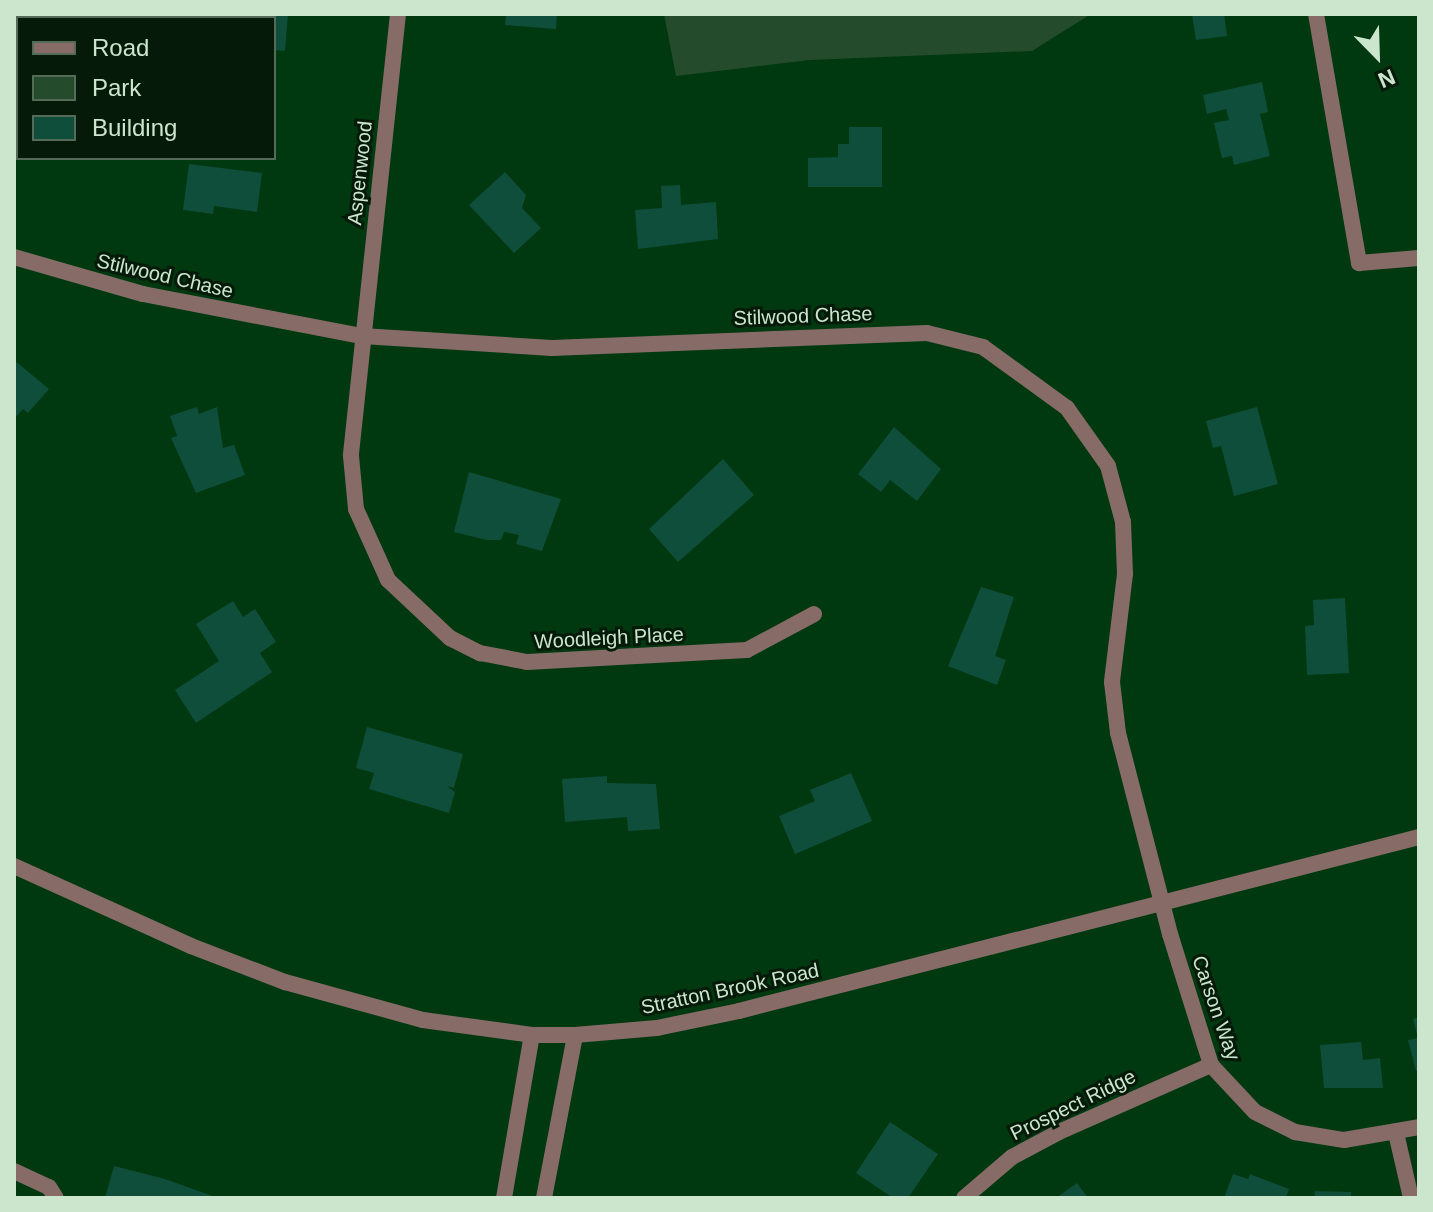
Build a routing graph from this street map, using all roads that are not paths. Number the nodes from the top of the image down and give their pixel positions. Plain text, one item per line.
1 (398, 14) edge
2 (1316, 14) edge
3 (14, 257) edge
4 (1419, 258) edge
5 (362, 336) junction
6 (814, 614) dead end
7 (1419, 837) edge
8 (14, 866) edge
9 (1161, 900) junction
10 (532, 1035) junction
11 (575, 1035) junction
12 (1211, 1065) junction
13 (1419, 1127) edge
14 (1396, 1133) junction
15 (14, 1171) edge
16 (56, 1198) edge
17 (504, 1198) edge
18 (544, 1198) edge
19 (964, 1198) edge
20 (1411, 1198) edge

1 - 5 street, Aspenwood
2 - 4 street
3 - 5 street, Stilwood Chase
5 - 6 street, Woodleigh Place
5 - 9 street, Stilwood Chase
7 - 9 street, Stratton Brook Road
8 - 10 street, Stratton Brook Road
9 - 11 street, Stratton Brook Road
9 - 12 street, Carson Way
10 - 11 street, Stratton Brook Road
10 - 17 street
11 - 18 street
12 - 14 street, Carson Way
12 - 19 street, Prospect Ridge
13 - 14 street, Carson Way
14 - 20 street
15 - 16 street

